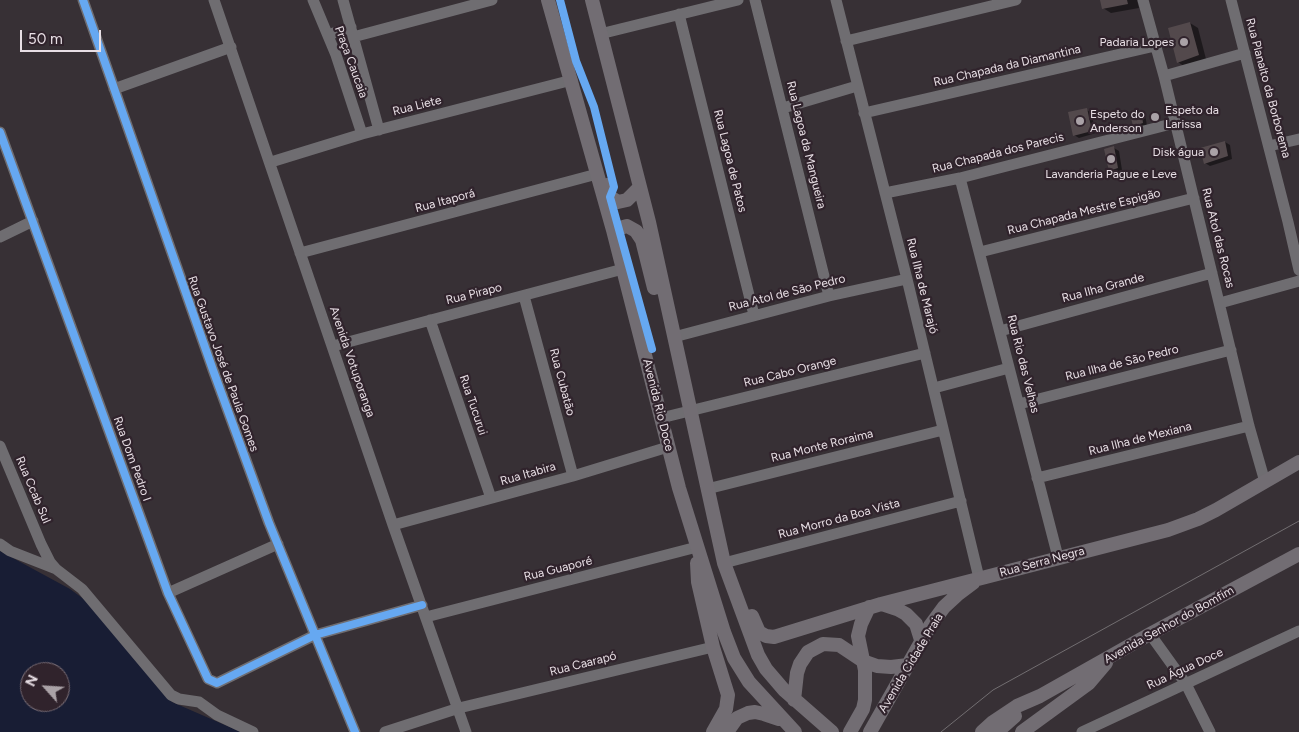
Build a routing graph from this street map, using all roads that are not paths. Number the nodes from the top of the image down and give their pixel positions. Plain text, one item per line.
1 (83, 0) edge
2 (214, 0) edge
3 (313, 0) edge
4 (343, 0) edge
5 (445, 0) edge
6 (492, 0) edge
7 (548, 0) edge
8 (592, 0) edge
9 (738, 0) edge
10 (755, 0) edge
11 (836, 0) edge
12 (1016, 0) edge
13 (1143, 0) edge
14 (1231, 0) edge
15 (448, 12) junction
16 (680, 14) junction
17 (600, 34) junction
18 (328, 35) junction
19 (353, 37) junction
20 (846, 41) junction
21 (1155, 46) junction
22 (231, 47) junction
23 (1245, 54) junction
24 (336, 55) junction
25 (1164, 76) junction
26 (857, 86) junction
27 (573, 87) junction
28 (114, 89) junction
29 (782, 108) junction
30 (864, 113) junction
31 (1175, 122) junction
32 (379, 130) junction
33 (0, 132) edge
34 (362, 134) junction
35 (1299, 139) edge
36 (1269, 146) junction
37 (271, 162) junction
38 (597, 174) junction
39 (960, 178) junction
40 (640, 187) junction
41 (885, 193) junction
42 (1194, 198) junction
43 (33, 221) junction
44 (1294, 221) edge
45 (613, 230) junction
46 (0, 237) edge
47 (980, 252) junction
48 (300, 253) junction
49 (623, 269) junction
50 (1299, 270) edge
51 (1212, 273) junction
52 (907, 279) junction
53 (1299, 281) edge
54 (524, 296) junction
55 (830, 296) junction
56 (1220, 303) junction
57 (754, 315) junction
58 (670, 318) junction
59 (430, 320) junction
60 (1000, 331) junction
61 (674, 337) junction
62 (333, 346) junction
63 (1231, 350) junction
64 (925, 353) junction
65 (1009, 368) junction
66 (934, 388) junction
67 (1019, 404) junction
68 (690, 411) junction
69 (661, 418) junction
70 (1249, 426) junction
71 (943, 430) junction
72 (0, 446) edge
73 (668, 447) junction
74 (1299, 462) edge
75 (573, 476) junction
76 (1037, 478) junction
77 (1265, 482) junction
78 (707, 489) junction
79 (491, 498) junction
80 (961, 501) junction
81 (393, 525) junction
82 (0, 544) edge
83 (278, 544) junction
84 (697, 547) junction
85 (1299, 554) edge
86 (1058, 557) junction
87 (726, 568) junction
88 (56, 569) junction
89 (980, 578) junction
90 (168, 593) junction
91 (422, 605) junction
92 (875, 606) junction
93 (426, 617) junction
94 (1299, 631) edge
95 (1150, 634) junction
96 (315, 635) junction
97 (921, 640) junction
98 (713, 647) junction
99 (1109, 658) junction
100 (863, 661) junction
101 (908, 665) junction
102 (1186, 684) junction
103 (1040, 696) junction
104 (794, 700) junction
105 (459, 708) junction
106 (784, 721) junction
107 (827, 727) edge
108 (253, 732) edge
109 (355, 732) edge
110 (385, 732) edge
111 (466, 732) edge
112 (713, 732) edge
113 (727, 732) edge
114 (795, 732) edge
115 (850, 732) edge
116 (870, 732) edge
117 (982, 732) edge
118 (997, 732) edge
119 (1022, 732) edge
120 (1082, 732) edge
121 (1210, 732) edge

1 - 28 street, Rua Gustavo José de Paula Gomes
2 - 22 street, Avenida Votuporanga
3 - 18 street, Praça Caucaia
4 - 19 street, Praça Caucaia
5 - 15 street
6 - 15 street
7 - 27 main road, Avenida Rio Doce
8 - 17 main road
9 - 16 street
10 - 29 street, Rua Lagoa da Mangueira
11 - 20 street, Rua Ilha de Marajó
12 - 20 street
13 - 21 street, Rua Atol das Rocas
14 - 23 street, Rua Planalto da Borborema
15 - 19 street
16 - 17 street
16 - 57 street, Rua Lagoa de Patos
17 - 40 main road
18 - 19 street
18 - 24 street, Praça Caucaia
19 - 24 street
19 - 32 street, Praça Caucaia
20 - 26 street, Rua Ilha de Marajó
21 - 25 street, Rua Atol das Rocas
21 - 30 street, Rua Chapada da Diamantina
22 - 28 street
22 - 37 street, Avenida Votuporanga
23 - 25 street
23 - 36 street, Rua Planalto da Borborema
24 - 34 street, Praça Caucaia
25 - 31 street, Rua Atol das Rocas
26 - 29 street
26 - 30 street, Rua Ilha de Marajó
27 - 32 street, Rua Liete
27 - 38 main road, Avenida Rio Doce
27 - 40 main road
28 - 83 street, Rua Gustavo José de Paula Gomes
29 - 55 street, Rua Lagoa da Mangueira
30 - 41 street, Rua Ilha de Marajó
31 - 39 street, Rua Chapada dos Parecis
31 - 42 street, Rua Atol das Rocas
32 - 34 street, Rua Liete
33 - 43 street, Rua Dom Pedro I
34 - 37 street, Rua Liete
35 - 36 street
36 - 44 street, Rua Planalto da Borborema
37 - 48 street, Avenida Votuporanga
38 - 45 main road, Avenida Rio Doce
38 - 48 street, Rua Itaporá
39 - 41 street, Rua Chapada dos Parecis
39 - 47 street, Rua Rio das Velhas
40 - 58 main road
41 - 52 street, Rua Ilha de Marajó
42 - 47 street, Rua Chapada Mestre Espigão
42 - 51 street, Rua Atol das Rocas
43 - 46 street
43 - 90 street, Rua Dom Pedro I
44 - 50 street, Rua Planalto da Borborema
45 - 49 main road, Avenida Rio Doce
45 - 58 main road
47 - 60 street, Rua Rio das Velhas
48 - 62 street, Avenida Votuporanga
49 - 54 street, Rua Pirapo
49 - 69 main road, Avenida Rio Doce
51 - 56 street, Rua Atol das Rocas
51 - 60 street, Rua Ilha Grande
52 - 55 street, Rua Atol de São Pedro
52 - 64 street, Rua Ilha de Marajó
53 - 56 street
54 - 59 street, Rua Pirapo
54 - 75 street, Rua Cubatão
55 - 57 street, Rua Atol de São Pedro
56 - 63 street, Rua Atol das Rocas
57 - 61 street, Rua Atol de São Pedro
58 - 61 main road
59 - 62 street, Rua Pirapo
59 - 79 street, Rua Tucurui
60 - 65 street, Rua Rio das Velhas
61 - 68 main road
62 - 81 street, Avenida Votuporanga
63 - 67 street, Rua Ilha de São Pedro
63 - 70 street, Rua Atol das Rocas
64 - 66 street, Rua Ilha de Marajó
64 - 68 street, Rua Cabo Orange
65 - 66 street
65 - 67 street, Rua Rio das Velhas
66 - 71 street, Rua Ilha de Marajó
67 - 76 street, Rua Rio das Velhas
68 - 69 street, Rua Cabo Orange
68 - 78 main road
69 - 73 main road, Avenida Rio Doce
70 - 76 street, Rua Ilha de Mexiana
70 - 77 street, Rua Atol das Rocas
71 - 78 street, Rua Monte Roraima
71 - 80 street, Rua Ilha de Marajó
72 - 88 street, Rua Ccab Sul
73 - 75 street, Rua Itabira
73 - 84 main road, Avenida Rio Doce
74 - 77 main road, Rua Serra Negra
75 - 79 street, Rua Itabira
76 - 86 street, Rua Rio das Velhas
77 - 86 main road, Rua Serra Negra
78 - 87 main road
79 - 81 street, Rua Itabira
80 - 87 street, Rua Morro da Boa Vista
80 - 89 street, Rua Ilha de Marajó
81 - 91 street, Avenida Votuporanga
82 - 88 street
83 - 90 street
83 - 96 street, Rua Gustavo José de Paula Gomes
84 - 93 street, Rua Guaporé
84 - 98 main road
84 - 106 main road, Avenida Rio Doce
85 - 95 main road, Avenida Senhor do Bomfim
86 - 89 main road, Rua Serra Negra
87 - 92 main road, Rua Serra Negra
87 - 104 main road
88 - 108 street
89 - 92 main road, Rua Serra Negra
89 - 97 main road, Avenida Cidade Praia
90 - 96 street, Rua Dom Pedro I
91 - 93 street, Avenida Votuporanga
91 - 96 street
92 - 97 main road
92 - 100 main road
93 - 105 street, Avenida Votuporanga
94 - 102 street, Rua Água Doce
95 - 99 main road, Avenida Senhor do Bomfim
95 - 102 street
96 - 109 street, Rua Gustavo José de Paula Gomes
97 - 101 main road, Avenida Cidade Praia
98 - 105 street, Rua Caarapó
98 - 112 main road
99 - 103 main road, Avenida Senhor do Bomfim
99 - 119 main road
100 - 101 main road
100 - 104 main road
100 - 115 main road, Avenida Cidade Praia
101 - 116 main road, Avenida Cidade Praia
102 - 120 street, Rua Água Doce
102 - 121 street
103 - 117 main road
103 - 118 main road
104 - 107 main road
105 - 110 street, Rua Caarapó
105 - 111 street, Avenida Votuporanga
106 - 113 main road
106 - 114 main road, Avenida Rio Doce

